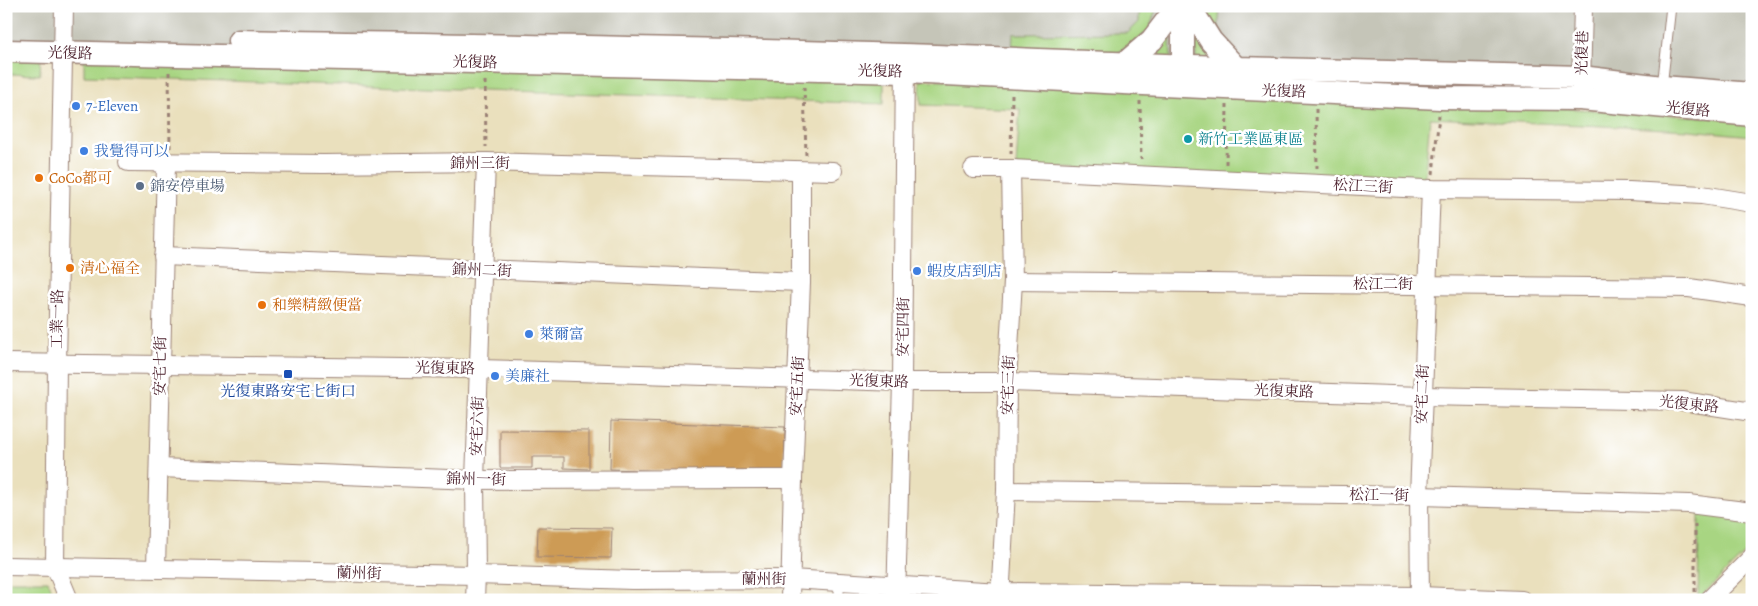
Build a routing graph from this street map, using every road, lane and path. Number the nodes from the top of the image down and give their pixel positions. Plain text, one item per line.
1 (64, 6) edge
2 (1178, 6) edge
3 (1183, 6) edge
4 (1189, 6) edge
5 (1583, 6) edge
6 (1672, 6) edge
7 (6, 35) edge
8 (63, 45) junction
9 (6, 51) edge
10 (905, 63) junction
11 (1124, 64) junction
12 (1236, 68) junction
13 (168, 71) dead end
14 (485, 76) dead end
15 (1183, 76) junction
16 (1581, 77) junction
17 (804, 81) dead end
18 (1012, 87) dead end
19 (1662, 87) junction
20 (1140, 92) dead end
21 (1752, 94) edge
22 (1227, 97) dead end
23 (1440, 98) junction
24 (1580, 99) junction
25 (1316, 101) dead end
26 (1752, 115) edge
27 (128, 162) dead end
28 (486, 162) junction
29 (168, 164) junction
30 (973, 169) dead end
31 (1011, 169) junction
32 (803, 171) junction
33 (833, 171) dead end
34 (1142, 176) junction
35 (1226, 180) junction
36 (1317, 184) junction
37 (1432, 189) junction
38 (1752, 203) edge
39 (163, 256) junction
40 (482, 270) junction
41 (801, 282) junction
42 (1013, 282) junction
43 (1427, 285) junction
44 (1752, 297) edge
45 (6, 363) edge
46 (57, 364) junction
47 (160, 365) junction
48 (480, 369) junction
49 (797, 378) junction
50 (902, 382) junction
51 (1007, 382) junction
52 (1422, 396) junction
53 (1752, 412) edge
54 (159, 468) junction
55 (793, 479) junction
56 (475, 480) junction
57 (1006, 491) junction
58 (1419, 496) junction
59 (1695, 504) junction
60 (1752, 512) edge
61 (1752, 557) edge
62 (6, 566) edge
63 (55, 566) junction
64 (156, 568) junction
65 (476, 575) junction
66 (791, 579) junction
67 (839, 581) junction
68 (896, 592) edge
69 (1000, 596) edge
70 (1420, 598) edge
71 (69, 600) edge
72 (475, 600) edge
73 (790, 600) edge
74 (839, 600) edge
75 (1522, 600) edge
76 (1694, 600) edge
77 (1710, 600) edge

1 - 8 street, 工業一路
2 - 11 street
3 - 15 street
4 - 12 street
5 - 16 street, 光復巷
6 - 19 lane
7 - 8 street, 光復路
8 - 9 street, 光復路
8 - 10 street, 光復路
8 - 46 street, 工業一路
10 - 11 street, 光復路
10 - 15 street, 光復路
10 - 50 street, 安宅四街
11 - 15 street, 光復路
12 - 15 street, 光復路
12 - 16 street, 光復路
13 - 29 path
14 - 28 path
15 - 23 street, 光復路
16 - 19 street, 光復路
16 - 24 street, 光復巷
17 - 32 path
18 - 31 path
19 - 21 street, 光復路
20 - 34 path
22 - 35 path
23 - 24 street, 光復路
23 - 37 path
24 - 26 street, 光復路
25 - 36 path
27 - 29 street, 錦州三街
28 - 29 street, 錦州三街
28 - 32 street, 錦州三街
28 - 40 street, 安宅六街
29 - 39 street, 安宅七街
30 - 31 street, 松江三街
31 - 34 street, 松江三街
31 - 42 street, 安宅三街
32 - 33 street, 錦州三街
32 - 41 street, 安宅五街
34 - 35 street, 松江三街
35 - 36 street, 松江三街
36 - 37 street, 松江三街
37 - 38 street, 松江三街
37 - 43 street, 安宅二街
39 - 40 street, 錦州二街
39 - 47 street, 安宅七街
40 - 41 street, 錦州二街
40 - 48 street, 安宅六街
41 - 49 street, 安宅五街
42 - 43 street, 松江二街
42 - 51 street, 安宅三街
43 - 44 street, 松江二街
43 - 52 street, 安宅二街
45 - 46 street, 光復東路
46 - 47 street, 光復東路
46 - 63 street, 工業一路
47 - 48 street, 光復東路
47 - 54 street, 安宅七街
48 - 49 street, 光復東路
48 - 56 street, 安宅六街
49 - 50 street, 光復東路
49 - 55 street, 安宅五街
50 - 51 street, 光復東路
50 - 68 street, 安宅四街
51 - 52 street, 光復東路
51 - 57 street, 安宅三街
52 - 53 street, 光復東路
52 - 58 street, 安宅二街
54 - 56 street, 錦州一街
54 - 64 street, 安宅七街
55 - 56 street, 錦州一街
55 - 66 street, 安宅五街
56 - 65 street, 安宅六街
57 - 58 street, 松江一街
57 - 69 street, 安宅三街
58 - 59 street, 松江一街
58 - 70 street, 安宅二街
59 - 60 street, 松江一街
59 - 76 path
61 - 77 street
62 - 63 street, 蘭州街
63 - 64 street, 蘭州街
63 - 71 street, 工業一路
64 - 65 street, 蘭州街
65 - 66 street, 蘭州街
65 - 72 street, 安宅六街
66 - 67 street, 蘭州街
66 - 73 street, 安宅五街
67 - 68 street, 蘭州街
67 - 74 lane
68 - 69 street, 蘭州街
69 - 70 street, 蘭州街
70 - 75 street, 蘭州街

